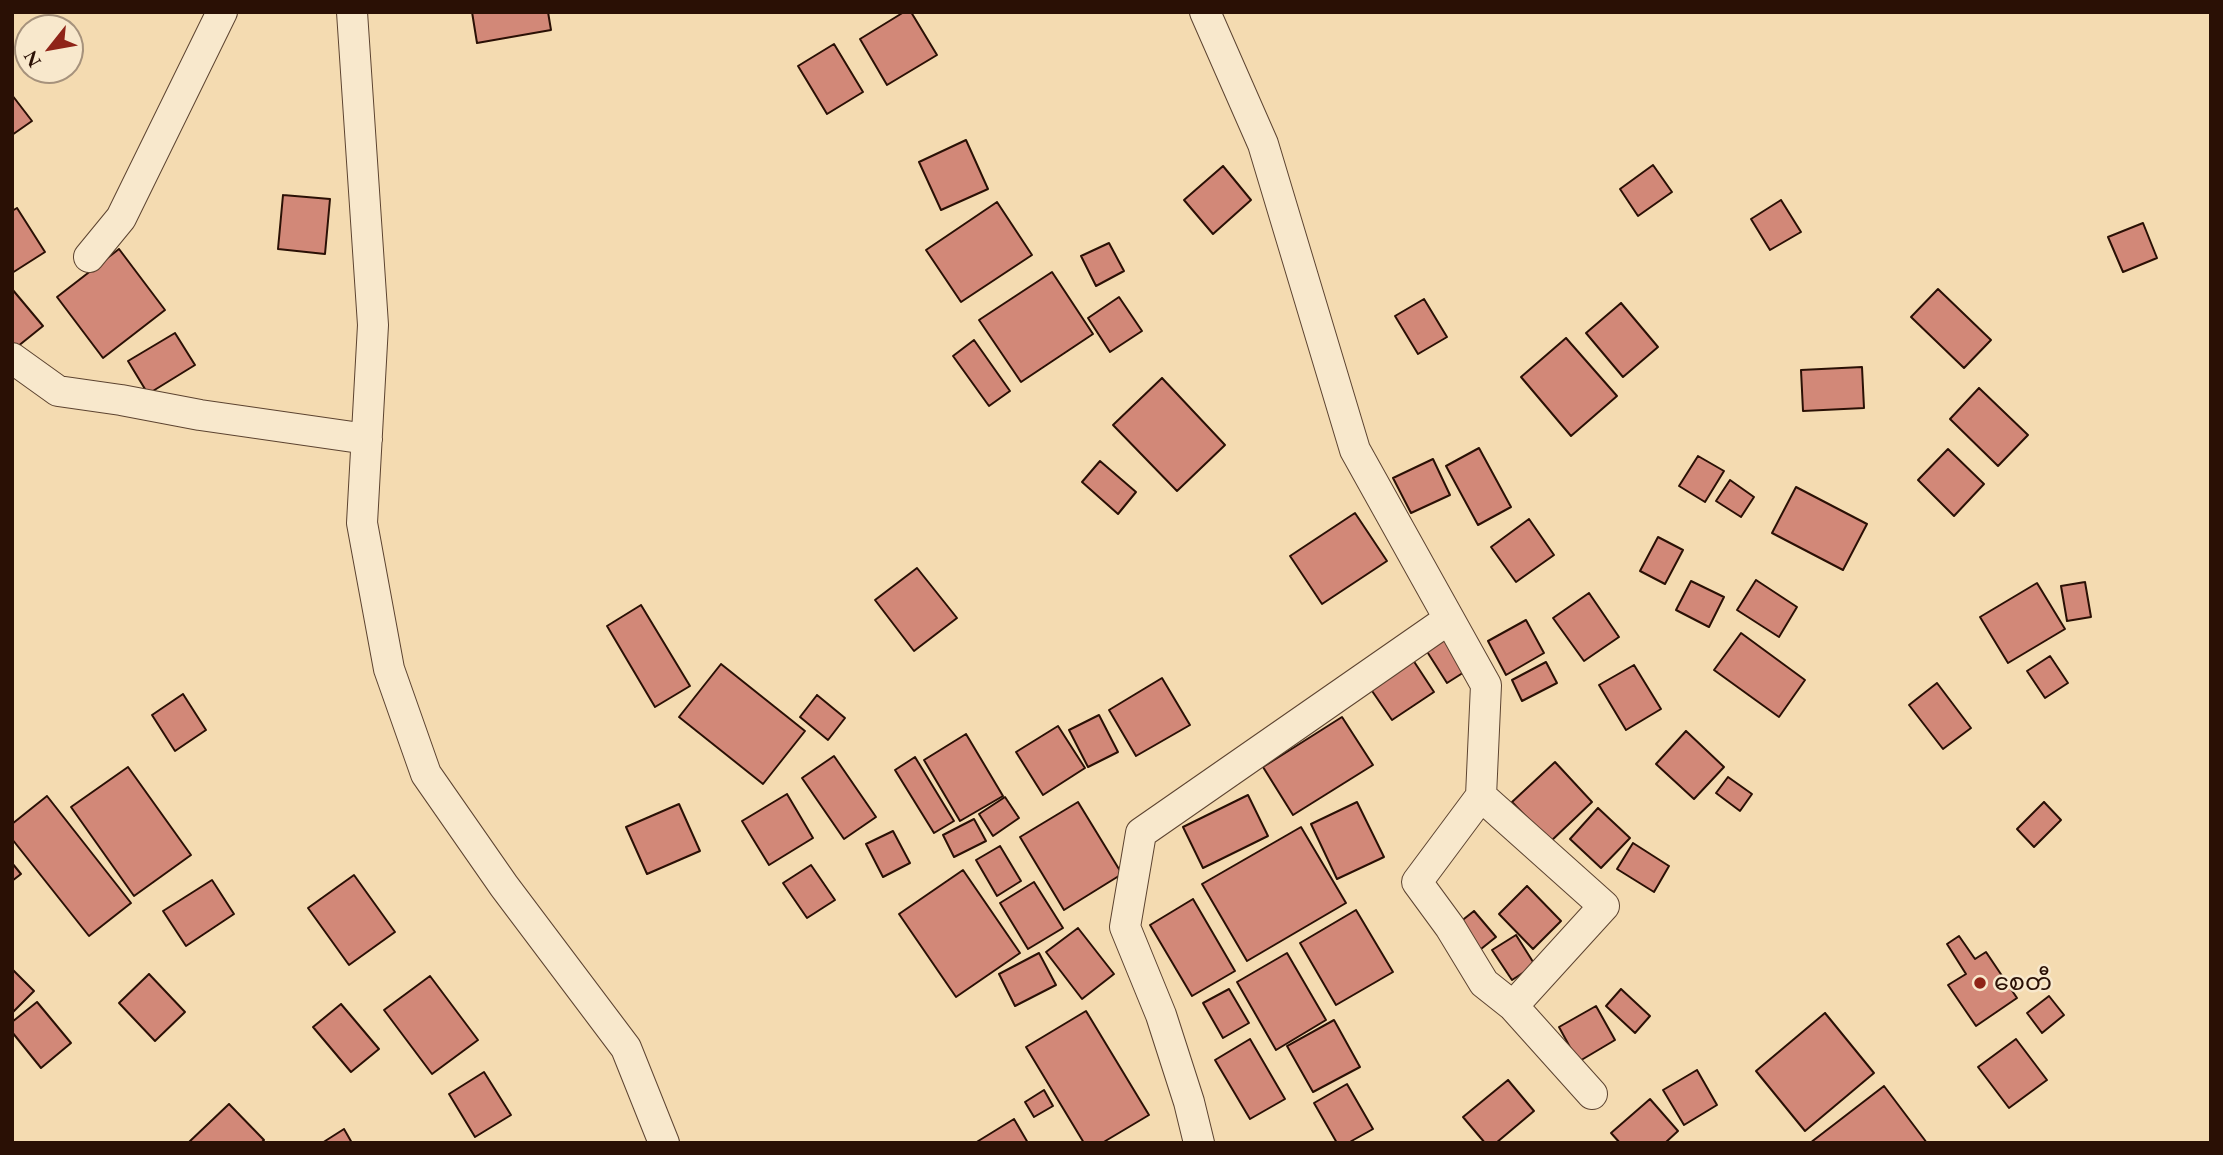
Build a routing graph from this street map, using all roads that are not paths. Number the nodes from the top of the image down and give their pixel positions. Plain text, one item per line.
1 (222, 12) edge
2 (352, 12) edge
3 (1205, 12) edge
4 (89, 257) dead end
5 (12, 358) edge
6 (366, 439) junction
7 (1449, 619) junction
8 (1481, 796) junction
9 (1513, 1006) junction
10 (1592, 1094) dead end
11 (664, 1143) edge
12 (1199, 1143) edge

1 - 4 street
2 - 6 street
3 - 7 street
5 - 6 street
6 - 11 street
7 - 8 street
7 - 12 street
8 - 9 street
8 - 9 street
9 - 10 street

